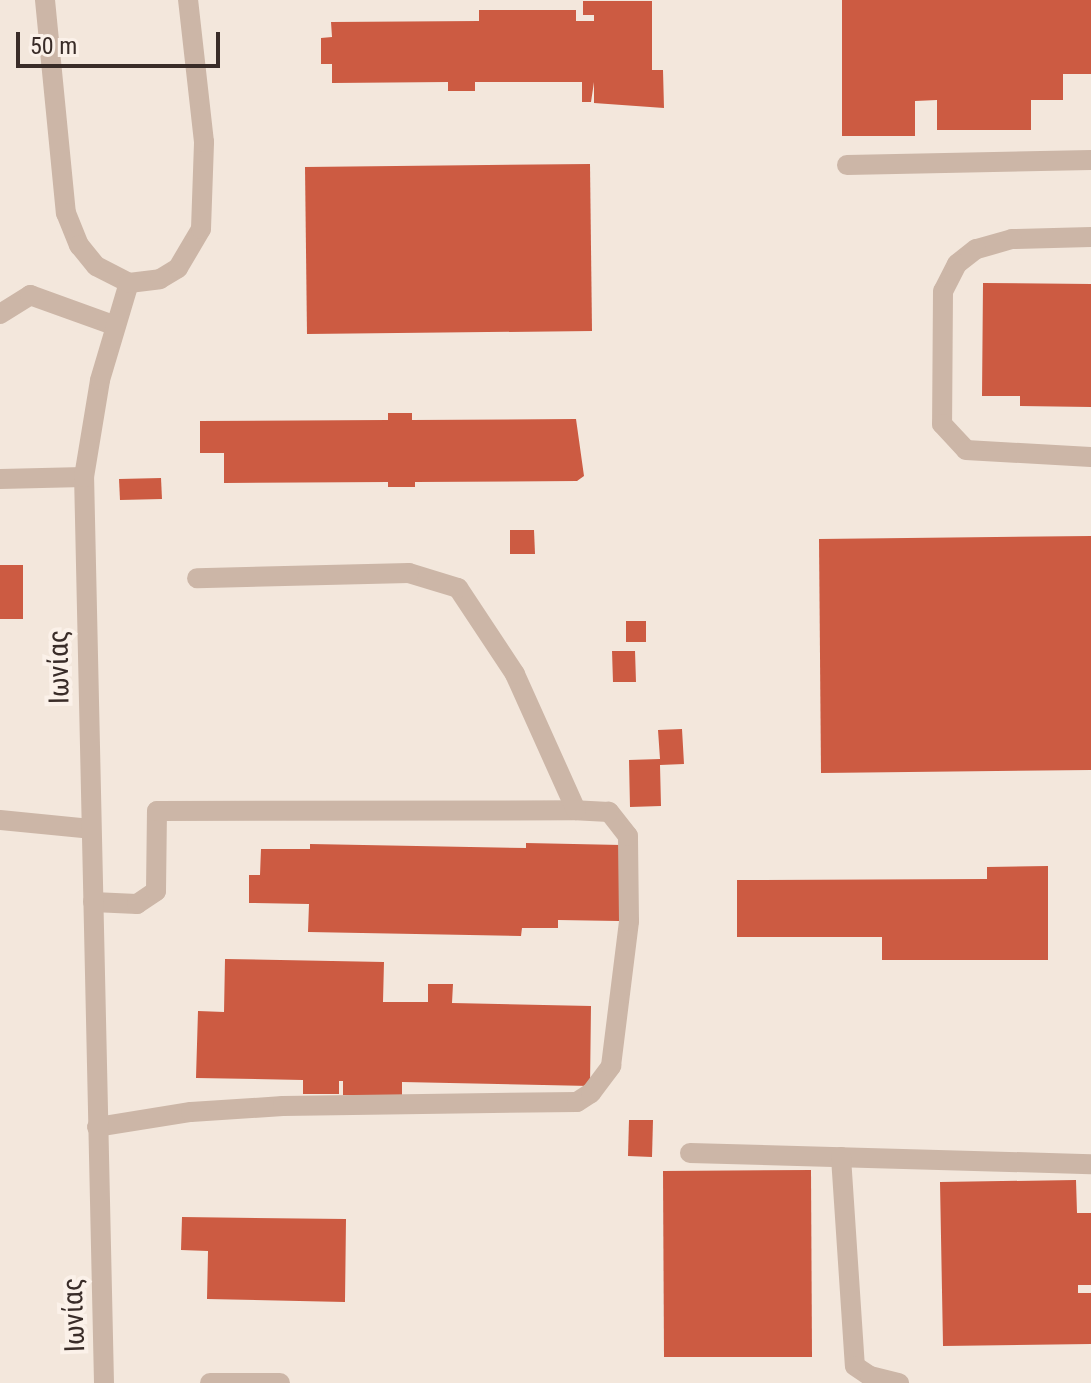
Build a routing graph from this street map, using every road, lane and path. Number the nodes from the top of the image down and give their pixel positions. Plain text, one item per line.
1 (45, 0) edge
2 (188, 0) edge
3 (1091, 160) edge
4 (847, 165) dead end
5 (1091, 237) edge
6 (129, 283) junction
7 (0, 314) edge
8 (116, 326) junction
9 (1091, 457) edge
10 (84, 477) junction
11 (0, 479) edge
12 (197, 578) dead end
13 (576, 810) junction
14 (0, 820) edge
15 (91, 829) junction
16 (93, 902) junction
17 (97, 1127) junction
18 (690, 1153) dead end
19 (841, 1157) junction
20 (1091, 1164) edge
21 (104, 1383) edge
22 (210, 1383) edge
23 (280, 1383) edge
24 (899, 1383) edge

1 - 6 street
2 - 6 street
3 - 4 street
5 - 9 street
6 - 8 street, Ιωνίας
7 - 8 street
8 - 10 street, Ιωνίας
10 - 11 street
10 - 15 street, Ιωνίας
12 - 13 street
13 - 16 street
13 - 17 street
14 - 15 street
15 - 16 street, Ιωνίας
16 - 17 street, Ιωνίας
17 - 21 street, Ιωνίας
18 - 19 street
19 - 20 street
19 - 24 street
22 - 23 street

